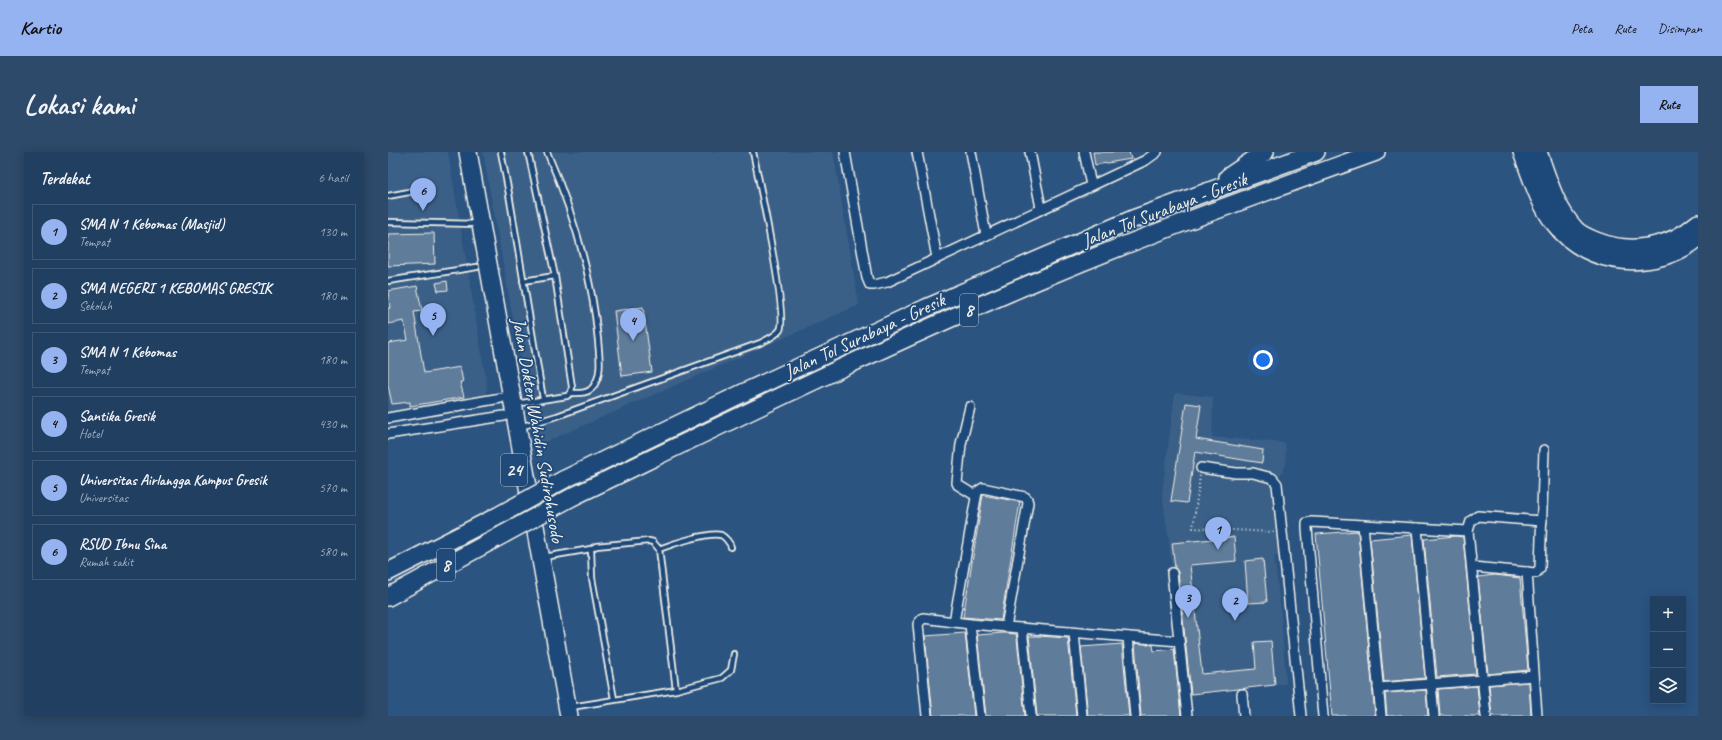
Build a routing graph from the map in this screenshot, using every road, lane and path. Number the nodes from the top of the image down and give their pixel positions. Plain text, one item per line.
1 (457, 152) edge
2 (468, 152) edge
3 (501, 152) edge
4 (528, 152) edge
5 (548, 152) edge
6 (753, 152) edge
7 (845, 152) edge
8 (917, 152) edge
9 (971, 152) edge
10 (1030, 152) edge
11 (1084, 152) edge
12 (1157, 152) edge
13 (1265, 152) edge
14 (1316, 152) edge
15 (1376, 152) edge
16 (1522, 152) edge
17 (1538, 152) edge
18 (1145, 156) edge
19 (1091, 185) junction
20 (430, 188) dead end
21 (1204, 192) junction
22 (388, 196) edge
23 (1041, 208) junction
24 (388, 222) edge
25 (1698, 222) edge
26 (475, 224) junction
27 (986, 235) junction
28 (1698, 238) edge
29 (936, 258) junction
30 (477, 267) junction
31 (554, 276) junction
32 (388, 281) edge
33 (523, 281) junction
34 (570, 393) junction
35 (543, 399) junction
36 (506, 406) junction
37 (970, 407) dead end
38 (388, 418) edge
39 (518, 427) junction
40 (388, 434) edge
41 (1544, 450) dead end
42 (1201, 468) joint
43 (976, 496) junction
44 (1542, 521) junction
45 (1363, 525) junction
46 (1417, 528) junction
47 (1468, 532) junction
48 (1283, 533) junction
49 (731, 547) dead end
50 (591, 549) junction
51 (659, 549) junction
52 (541, 558) junction
53 (1473, 567) junction
54 (388, 572) edge
55 (1527, 572) junction
56 (1172, 573) dead end
57 (388, 597) edge
58 (954, 622) junction
59 (970, 624) junction
60 (1006, 627) junction
61 (1022, 628) junction
62 (1074, 633) junction
63 (1128, 637) junction
64 (1180, 642) junction
65 (734, 654) dead end
66 (1534, 676) junction
67 (1482, 679) junction
68 (1432, 684) junction
69 (1378, 688) junction
70 (676, 690) junction
71 (1242, 694) dead end
72 (614, 699) junction
73 (562, 712) edge
74 (927, 716) edge
75 (980, 716) edge
76 (1031, 716) edge
77 (1082, 716) edge
78 (1135, 716) edge
79 (1186, 716) edge
80 (1244, 716) edge
81 (1301, 716) edge
82 (1323, 716) edge
83 (1381, 716) edge
84 (1434, 716) edge
85 (1486, 716) edge
86 (1537, 716) edge

1 - 26 highway, Jalan Dokter Wahidin Sudirohusodo / 24
2 - 26 highway, Jalan Dokter Wahidin Sudirohusodo / 24
3 - 33 lane
4 - 31 lane
5 - 34 lane
6 - 39 lane
7 - 29 street
8 - 29 street
9 - 27 street
10 - 23 street
11 - 19 street
12 - 18 street
13 - 21 highway
14 - 21 highway, Jalan Tol Surabaya - Gresik / 8
15 - 57 highway, Jalan Tol Surabaya - Gresik / 8, bridge
16 - 28 highway
17 - 25 highway
18 - 19 street
19 - 23 street
20 - 22 lane
21 - 54 highway, Jalan Tol Surabaya - Gresik / 8, bridge
23 - 27 street
24 - 26 lane
26 - 30 highway, Jalan Dokter Wahidin Sudirohusodo / 24
26 - 36 highway, Jalan Dokter Wahidin Sudirohusodo / 24
27 - 29 street
30 - 32 lane
30 - 36 highway, Jalan Dokter Wahidin Sudirohusodo / 24
31 - 33 lane
31 - 34 lane
33 - 35 lane
34 - 35 lane
35 - 36 lane
36 - 38 street
36 - 39 highway, Jalan Dokter Wahidin Sudirohusodo / 24
36 - 40 street
36 - 73 highway, Jalan Dokter Wahidin Sudirohusodo / 24
37 - 43 street
39 - 52 highway, Jalan Dokter Wahidin Sudirohusodo / 24
41 - 44 street
42 - 48 street
42 - 48 path
43 - 58 street
43 - 60 street
44 - 47 street
44 - 55 street
45 - 46 street
45 - 69 street
45 - 82 street
46 - 47 street
46 - 68 street
47 - 53 street
48 - 81 street
49 - 51 lane
50 - 51 lane
50 - 52 lane
50 - 72 lane
51 - 70 lane
52 - 73 highway, Jalan Dokter Wahidin Sudirohusodo / 24
53 - 55 street
53 - 67 street
55 - 66 street
56 - 64 street
58 - 59 street
58 - 74 street
59 - 60 street
59 - 75 street
60 - 61 street
61 - 62 street
61 - 76 street
62 - 63 street
62 - 77 street
63 - 64 street
63 - 78 street
64 - 79 street
65 - 70 lane
66 - 67 street
66 - 86 street
67 - 68 street
67 - 85 street
68 - 69 street
68 - 84 street
69 - 83 street
70 - 72 lane
71 - 80 street
72 - 73 lane

